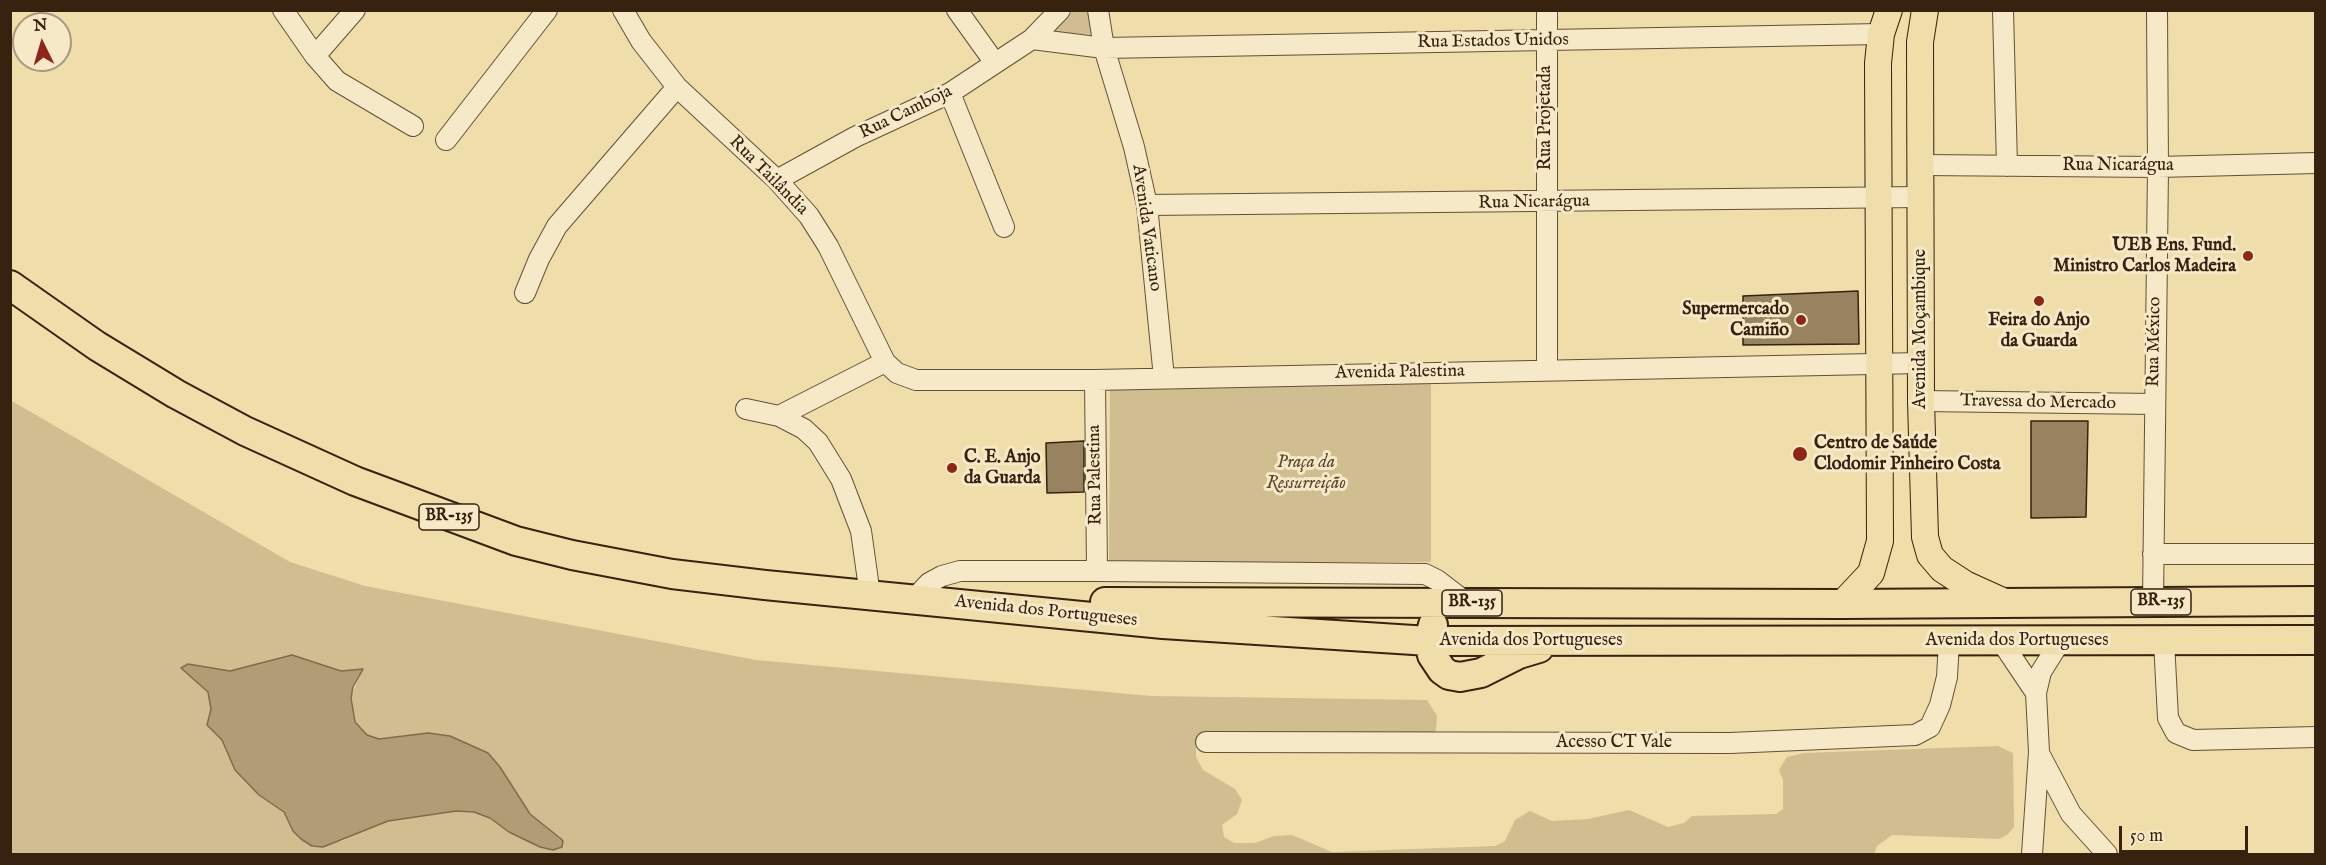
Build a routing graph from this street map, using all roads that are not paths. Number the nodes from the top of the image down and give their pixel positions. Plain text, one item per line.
1 (284, 10) edge
2 (355, 10) edge
3 (547, 10) edge
4 (623, 10) edge
5 (957, 10) edge
6 (1060, 10) edge
7 (1098, 10) edge
8 (1547, 10) edge
9 (1925, 10) edge
10 (2003, 10) edge
11 (2157, 10) edge
12 (1885, 22) edge
13 (1032, 39) junction
14 (1547, 41) junction
15 (1104, 48) junction
16 (315, 56) junction
17 (995, 63) junction
18 (677, 87) junction
19 (950, 93) junction
20 (413, 126) dead end
21 (446, 140) dead end
22 (2316, 163) edge
23 (1921, 165) junction
24 (2007, 166) junction
25 (2158, 167) junction
26 (777, 180) junction
27 (1879, 197) junction
28 (1921, 197) junction
29 (1546, 203) junction
30 (1147, 205) junction
31 (1004, 227) dead end
32 (10, 285) edge
33 (525, 293) dead end
34 (885, 362) junction
35 (1880, 363) junction
36 (1921, 363) junction
37 (1546, 370) junction
38 (1164, 378) junction
39 (1095, 380) junction
40 (1921, 401) junction
41 (2154, 404) junction
42 (746, 409) dead end
43 (779, 416) junction
44 (2153, 554) junction
45 (2316, 555) edge
46 (1097, 571) junction
47 (870, 595) junction
48 (926, 600) junction
49 (2316, 601) edge
50 (2153, 602) junction
51 (1467, 603) junction
52 (2007, 603) junction
53 (1599, 604) junction
54 (1842, 604) junction
55 (1949, 640) junction
56 (2061, 640) junction
57 (2316, 640) edge
58 (1429, 641) junction
59 (2001, 641) junction
60 (2164, 641) junction
61 (2036, 693) junction
62 (2316, 737) edge
63 (1206, 742) dead end
64 (2039, 752) junction
65 (2071, 814) junction
66 (2036, 827) junction
67 (2032, 855) edge
68 (2107, 855) edge

1 - 16 street
2 - 16 street
3 - 21 street
4 - 18 street, Rua Tailândia
5 - 17 street
6 - 13 street, Rua Camboja
7 - 15 street, Avenida Vaticano
8 - 14 street, Rua Projetada
9 - 23 main road, Avenida Moçambique
10 - 24 street
11 - 25 street, Rua México
12 - 14 street, Rua Estados Unidos
12 - 27 main road
13 - 15 street
13 - 17 street, Rua Camboja
14 - 15 street, Rua Estados Unidos
14 - 29 street, Rua Projetada
15 - 30 street, Avenida Vaticano
16 - 20 street
17 - 19 street, Rua Camboja
18 - 26 street, Rua Tailândia
18 - 33 street
19 - 26 street, Rua Camboja
19 - 31 street
22 - 25 street, Rua Nicarágua
23 - 24 street, Rua Nicarágua
23 - 28 main road, Avenida Moçambique
24 - 25 street, Rua Nicarágua
25 - 41 street, Rua México
26 - 34 street, Rua Tailândia
27 - 28 street, Rua Nicarágua
27 - 29 street, Rua Nicarágua
27 - 35 main road
28 - 36 main road, Avenida Moçambique
29 - 30 street, Rua Nicarágua
29 - 37 street, Rua Projetada
30 - 38 street, Avenida Vaticano
32 - 47 highway, BR-135
34 - 39 street, Avenida Palestina
34 - 43 street
35 - 36 street, Avenida Palestina
35 - 37 street, Avenida Palestina
35 - 54 main road
36 - 40 main road, Avenida Moçambique
37 - 38 street, Avenida Palestina
38 - 39 street, Avenida Palestina
39 - 46 street, Rua Palestina
40 - 41 street, Travessa do Mercado
40 - 52 main road, Avenida Moçambique
41 - 44 street, Rua México
42 - 43 street
43 - 47 street
44 - 45 street
44 - 50 street, Rua México
46 - 48 street
46 - 51 street
47 - 48 highway, BR-135
48 - 51 highway, Avenida dos Portugueses / BR-135
48 - 58 highway, Avenida dos Portugueses / BR-135
49 - 50 highway, Avenida dos Portugueses / BR-135
50 - 52 highway, Avenida dos Portugueses / BR-135
51 - 53 highway, Avenida dos Portugueses / BR-135
52 - 54 highway, Avenida dos Portugueses / BR-135
53 - 54 highway, Avenida dos Portugueses / BR-135
53 - 58 highway
55 - 58 highway, Avenida dos Portugueses / BR-135
55 - 59 highway, Avenida dos Portugueses / BR-135
55 - 63 street, Acesso CT Vale
56 - 59 highway, Avenida dos Portugueses / BR-135
56 - 60 highway, Avenida dos Portugueses / BR-135
56 - 61 street
57 - 60 highway, Avenida dos Portugueses / BR-135
59 - 61 street
60 - 62 street
61 - 64 street
64 - 65 street
64 - 66 street
65 - 66 street
65 - 68 street
66 - 67 street

